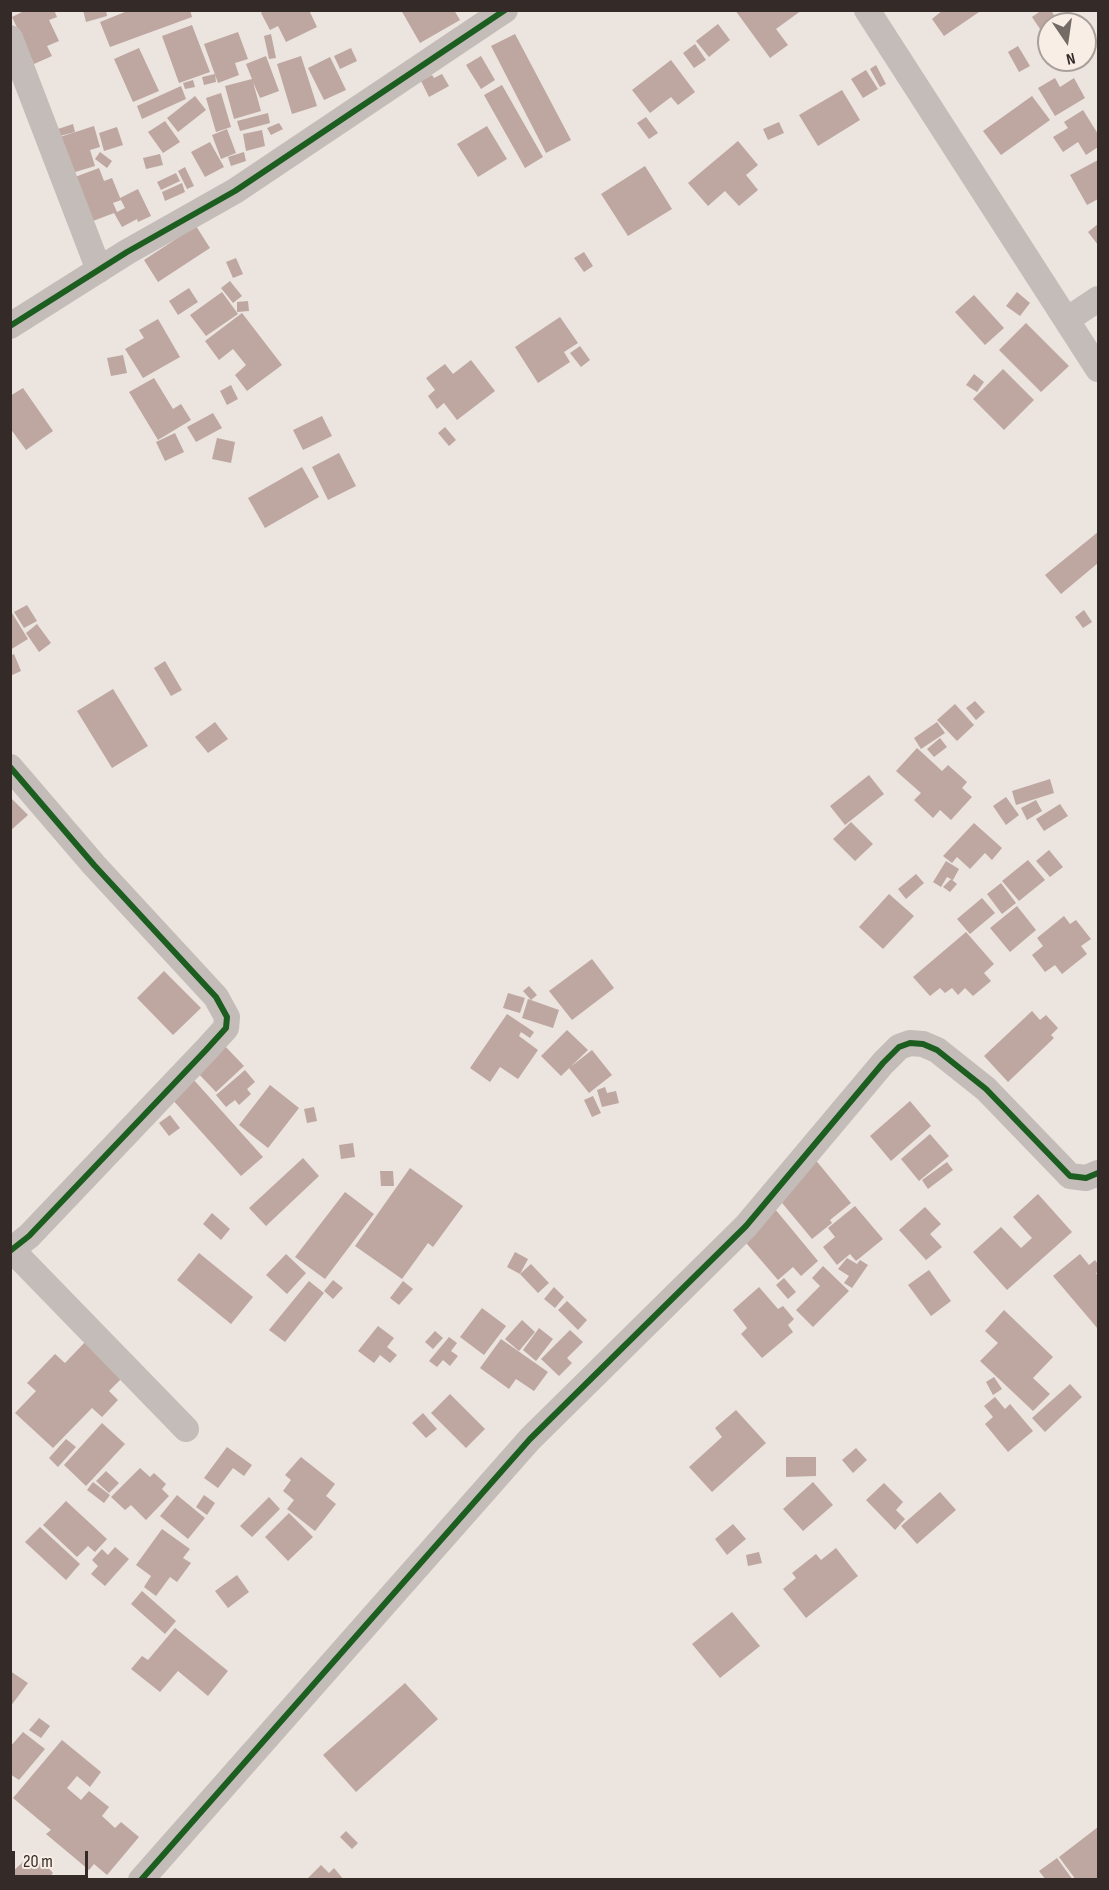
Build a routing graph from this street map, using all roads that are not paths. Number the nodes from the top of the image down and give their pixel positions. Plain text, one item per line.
1 (506, 10) edge
2 (867, 10) edge
3 (10, 38) edge
4 (99, 270) junction
5 (1098, 299) edge
6 (1068, 319) junction
7 (10, 326) edge
8 (1098, 369) edge
9 (10, 767) edge
10 (1098, 1173) edge
11 (11, 1251) edge
12 (186, 1429) dead end
13 (141, 1880) edge

1 - 4 street
2 - 6 street
3 - 4 street
4 - 7 street
5 - 6 street
6 - 8 street
9 - 11 street
10 - 13 street
11 - 12 street

